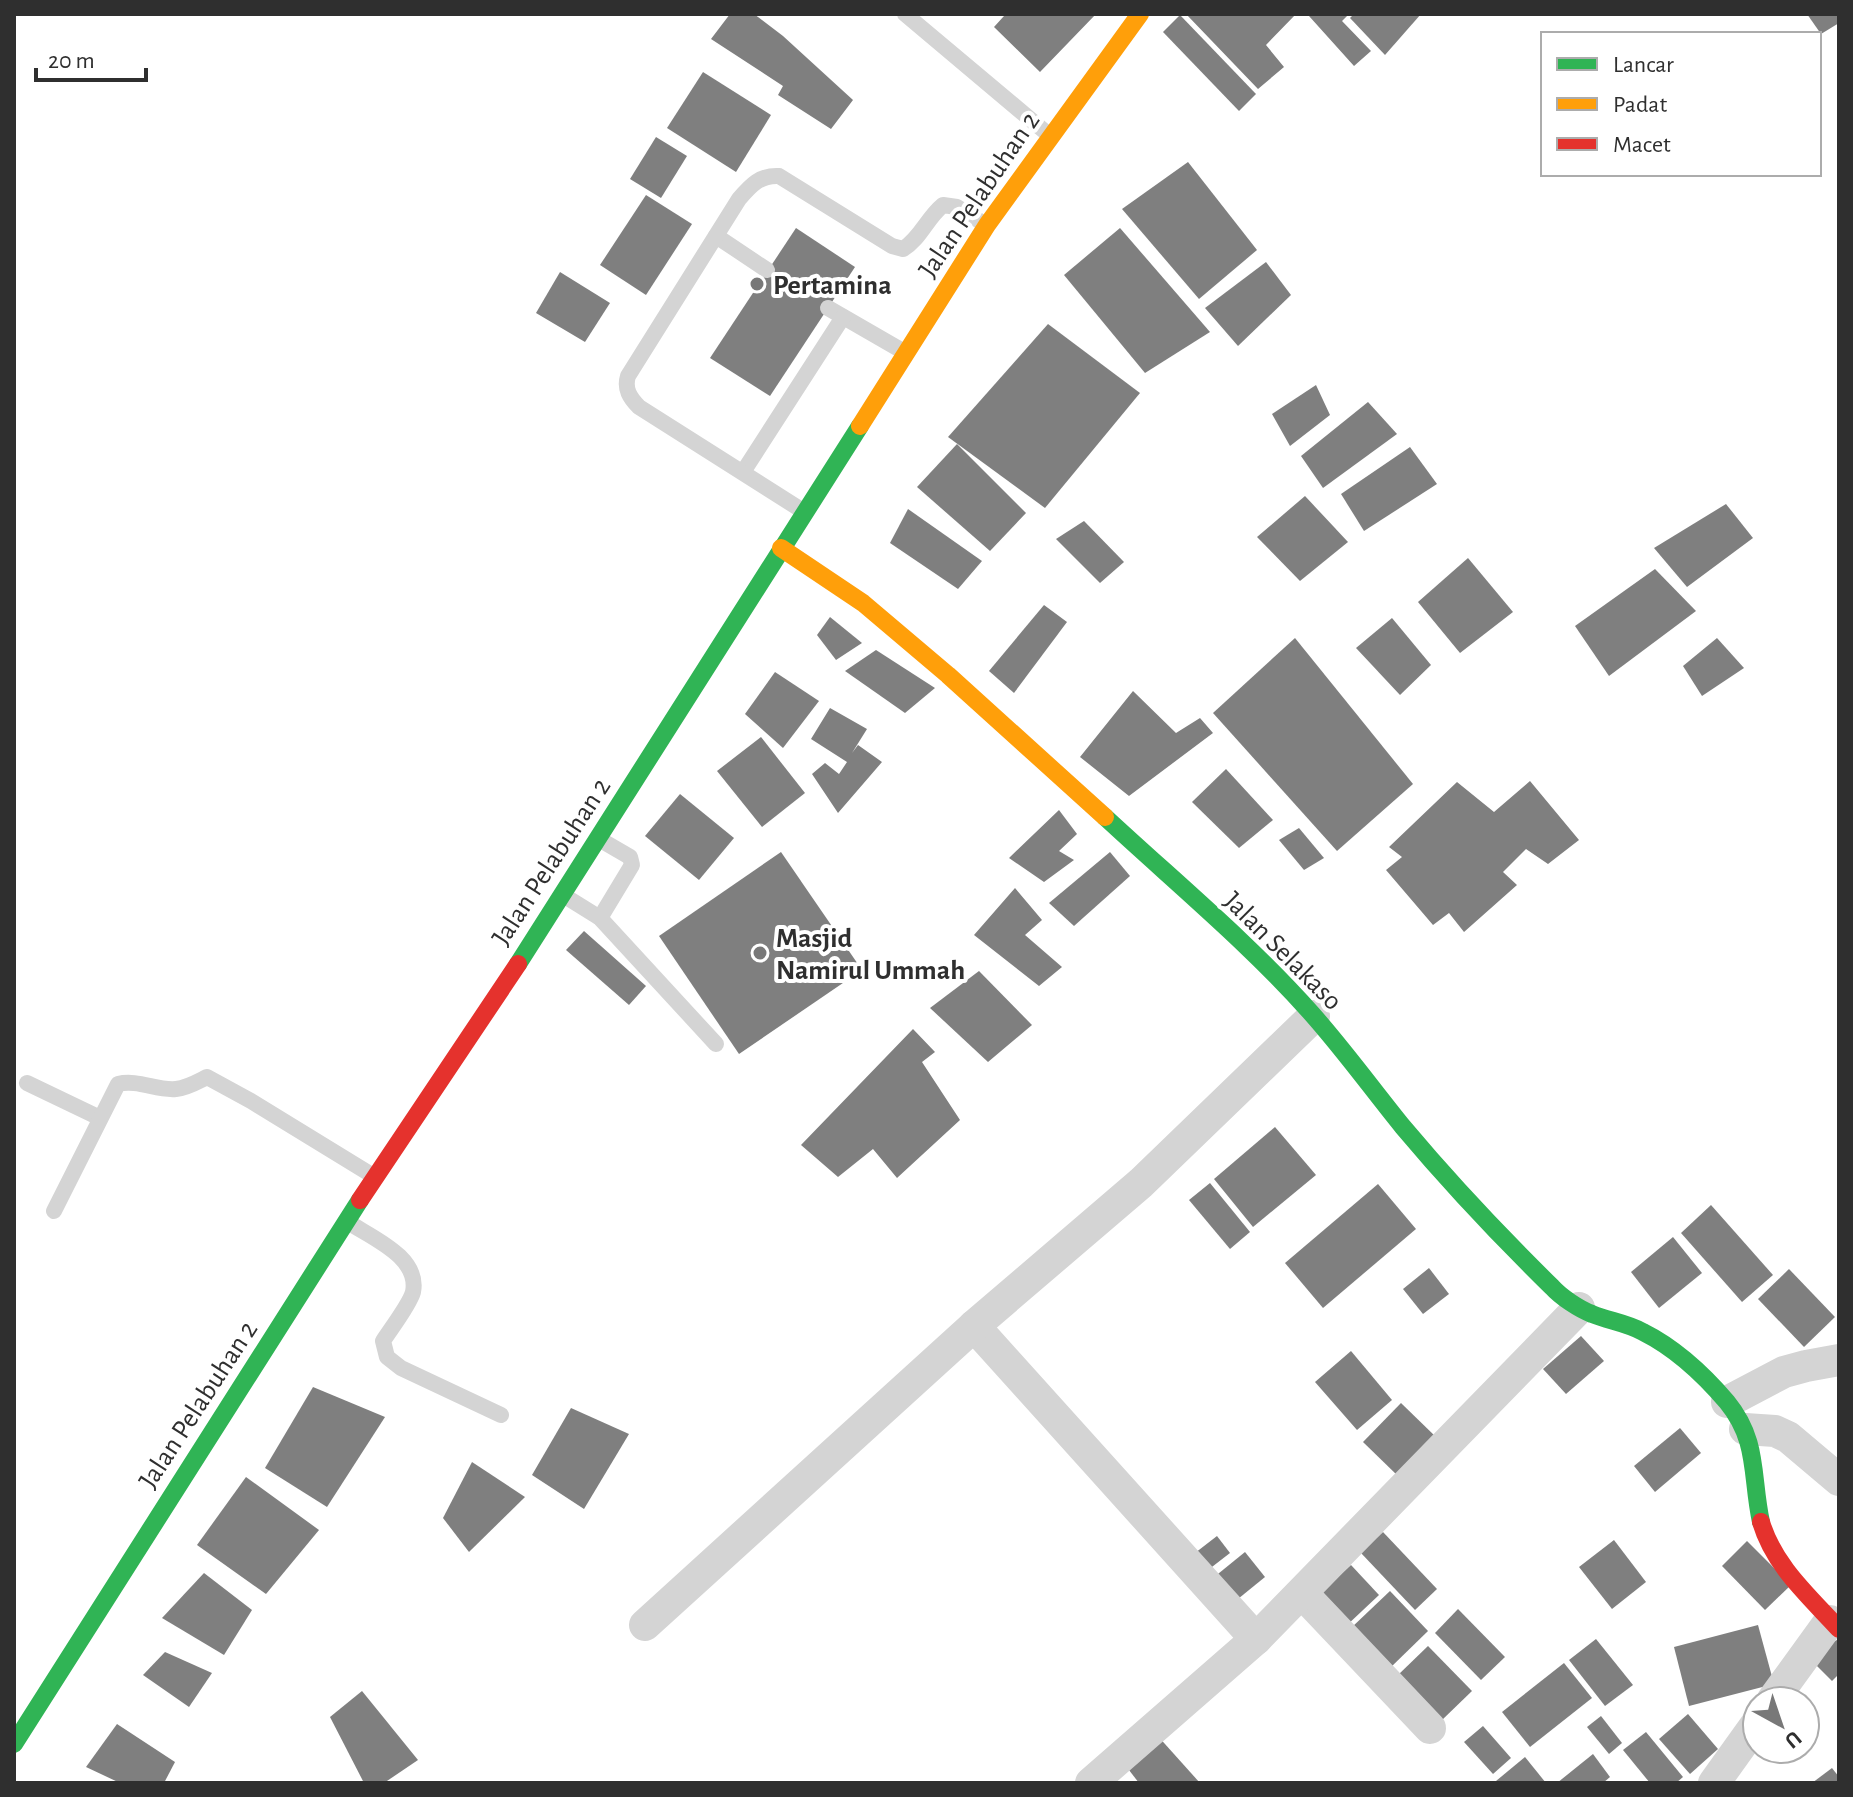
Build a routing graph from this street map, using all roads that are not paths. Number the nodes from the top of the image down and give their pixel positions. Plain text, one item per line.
1 (905, 14) edge
2 (1140, 14) edge
3 (1050, 136) junction
4 (987, 225) junction
5 (716, 236) junction
6 (767, 270) dead end
7 (828, 308) dead end
8 (843, 317) junction
9 (906, 353) junction
10 (743, 472) junction
11 (805, 511) junction
12 (781, 548) junction
13 (599, 839) junction
14 (563, 895) junction
15 (600, 918) junction
16 (1314, 1016) junction
17 (716, 1044) dead end
18 (27, 1083) dead end
19 (100, 1118) junction
20 (376, 1178) junction
21 (54, 1211) dead end
22 (346, 1221) junction
23 (1579, 1308) junction
24 (974, 1326) junction
25 (1839, 1360) edge
26 (1727, 1402) junction
27 (501, 1415) dead end
28 (1745, 1429) junction
29 (1839, 1480) edge
30 (1302, 1593) junction
31 (645, 1625) dead end
32 (1835, 1625) edge
33 (1256, 1639) junction
34 (1785, 1685) edge
35 (1430, 1728) dead end
36 (14, 1744) edge
37 (1741, 1745) edge
38 (1091, 1783) edge
39 (1714, 1783) edge

1 - 3 lane
2 - 3 main road, Jalan Pelabuhan 2
3 - 4 main road, Jalan Pelabuhan 2
4 - 5 lane
4 - 9 main road, Jalan Pelabuhan 2
5 - 6 lane
5 - 10 lane
7 - 8 lane
8 - 9 lane
8 - 10 lane
9 - 11 main road, Jalan Pelabuhan 2
10 - 11 lane
11 - 12 main road, Jalan Pelabuhan 2
12 - 13 main road, Jalan Pelabuhan 2
12 - 16 main road, Jalan Selakaso
13 - 14 main road, Jalan Pelabuhan 2
13 - 15 lane
14 - 15 lane
14 - 20 main road, Jalan Pelabuhan 2
15 - 17 lane
16 - 23 main road, Jalan Selakaso
16 - 24 street
18 - 19 lane
19 - 20 lane
19 - 21 lane
20 - 22 main road, Jalan Pelabuhan 2
22 - 27 lane
22 - 36 main road, Jalan Pelabuhan 2
23 - 26 main road, Jalan Selakaso
23 - 30 street
24 - 31 street
24 - 33 street
25 - 26 street
26 - 28 main road, Jalan Selakaso
28 - 29 street
28 - 32 main road
30 - 33 street
30 - 35 street
32 - 34 street
33 - 38 street
37 - 39 street

